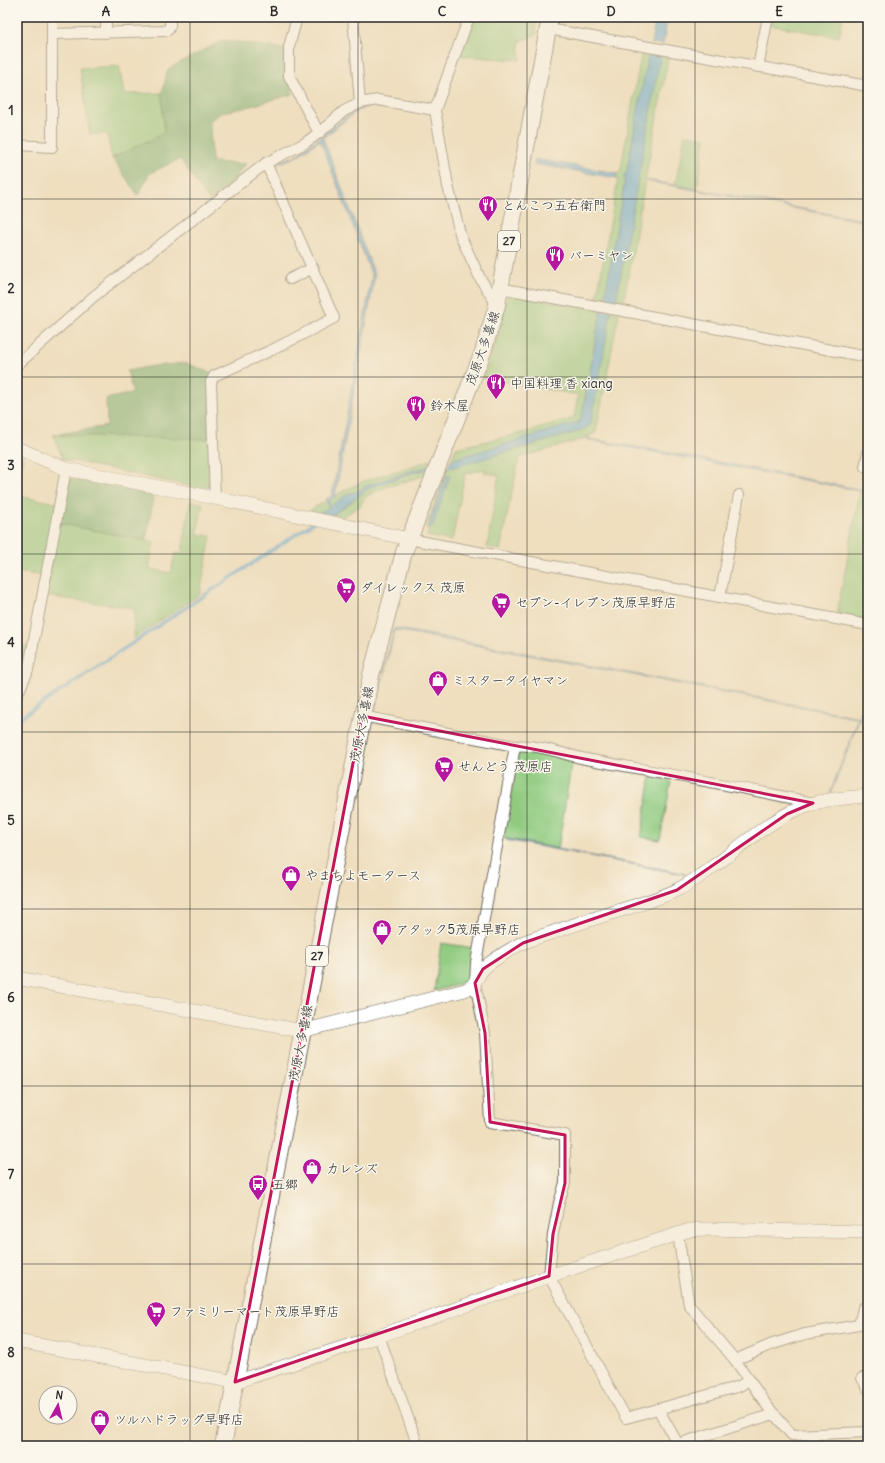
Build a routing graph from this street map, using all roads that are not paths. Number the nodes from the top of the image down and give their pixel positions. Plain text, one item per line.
1 (52, 17) edge
2 (106, 17) edge
3 (170, 17) edge
4 (297, 17) edge
5 (353, 17) edge
6 (468, 17) edge
7 (768, 17) edge
8 (549, 23) edge
9 (106, 33) junction
10 (52, 34) junction
11 (758, 67) junction
12 (868, 86) edge
13 (360, 103) junction
14 (435, 110) junction
15 (319, 133) junction
16 (17, 145) edge
17 (266, 163) junction
18 (313, 268) junction
19 (290, 279) dead end
20 (500, 288) junction
21 (497, 305) junction
22 (868, 357) edge
23 (17, 365) edge
24 (17, 448) edge
25 (868, 452) edge
26 (865, 467) dead end
27 (66, 469) junction
28 (739, 495) dead end
29 (215, 498) junction
30 (410, 539) junction
31 (720, 598) junction
32 (868, 626) edge
33 (17, 695) edge
34 (362, 716) junction
35 (515, 746) junction
36 (868, 796) edge
37 (813, 803) junction
38 (17, 978) edge
39 (475, 983) junction
40 (302, 1031) junction
41 (868, 1232) edge
42 (678, 1235) junction
43 (549, 1276) junction
44 (868, 1308) edge
45 (379, 1336) junction
46 (17, 1341) edge
47 (735, 1360) junction
48 (862, 1378) dead end
49 (749, 1379) junction
50 (235, 1382) junction
51 (868, 1389) edge
52 (658, 1409) junction
53 (774, 1414) junction
54 (868, 1432) edge
55 (223, 1446) edge
56 (418, 1446) edge

1 - 10 street
2 - 9 street
3 - 9 street
4 - 15 street
5 - 13 street
6 - 14 street
7 - 11 street
8 - 11 street
8 - 20 main road, 茂原大多喜線 / 27
9 - 10 street
10 - 16 street
11 - 12 street
13 - 14 street
13 - 15 street
14 - 21 street
15 - 17 street
17 - 18 street
17 - 23 street
18 - 19 street
18 - 29 street
20 - 21 main road, 茂原大多喜線 / 27
20 - 22 street
21 - 30 main road, 茂原大多喜線 / 27
24 - 27 street
25 - 26 street
27 - 29 street
27 - 33 street
28 - 31 street
29 - 30 street
30 - 31 street
30 - 34 main road, 茂原大多喜線 / 27
31 - 32 street
34 - 35 street
34 - 40 main road, 茂原大多喜線 / 27
35 - 37 street
35 - 39 street
36 - 37 street
37 - 39 street
38 - 40 street
39 - 40 street
39 - 43 street
40 - 50 main road, 茂原大多喜線 / 27
41 - 42 street
42 - 43 street
42 - 47 street
43 - 45 street
43 - 52 street
44 - 47 street
45 - 50 street
45 - 56 street
46 - 50 street
47 - 49 street
48 - 51 street
49 - 52 street
49 - 53 street
50 - 55 main road, 茂原大多喜線 / 27
52 - 53 street
53 - 54 street

